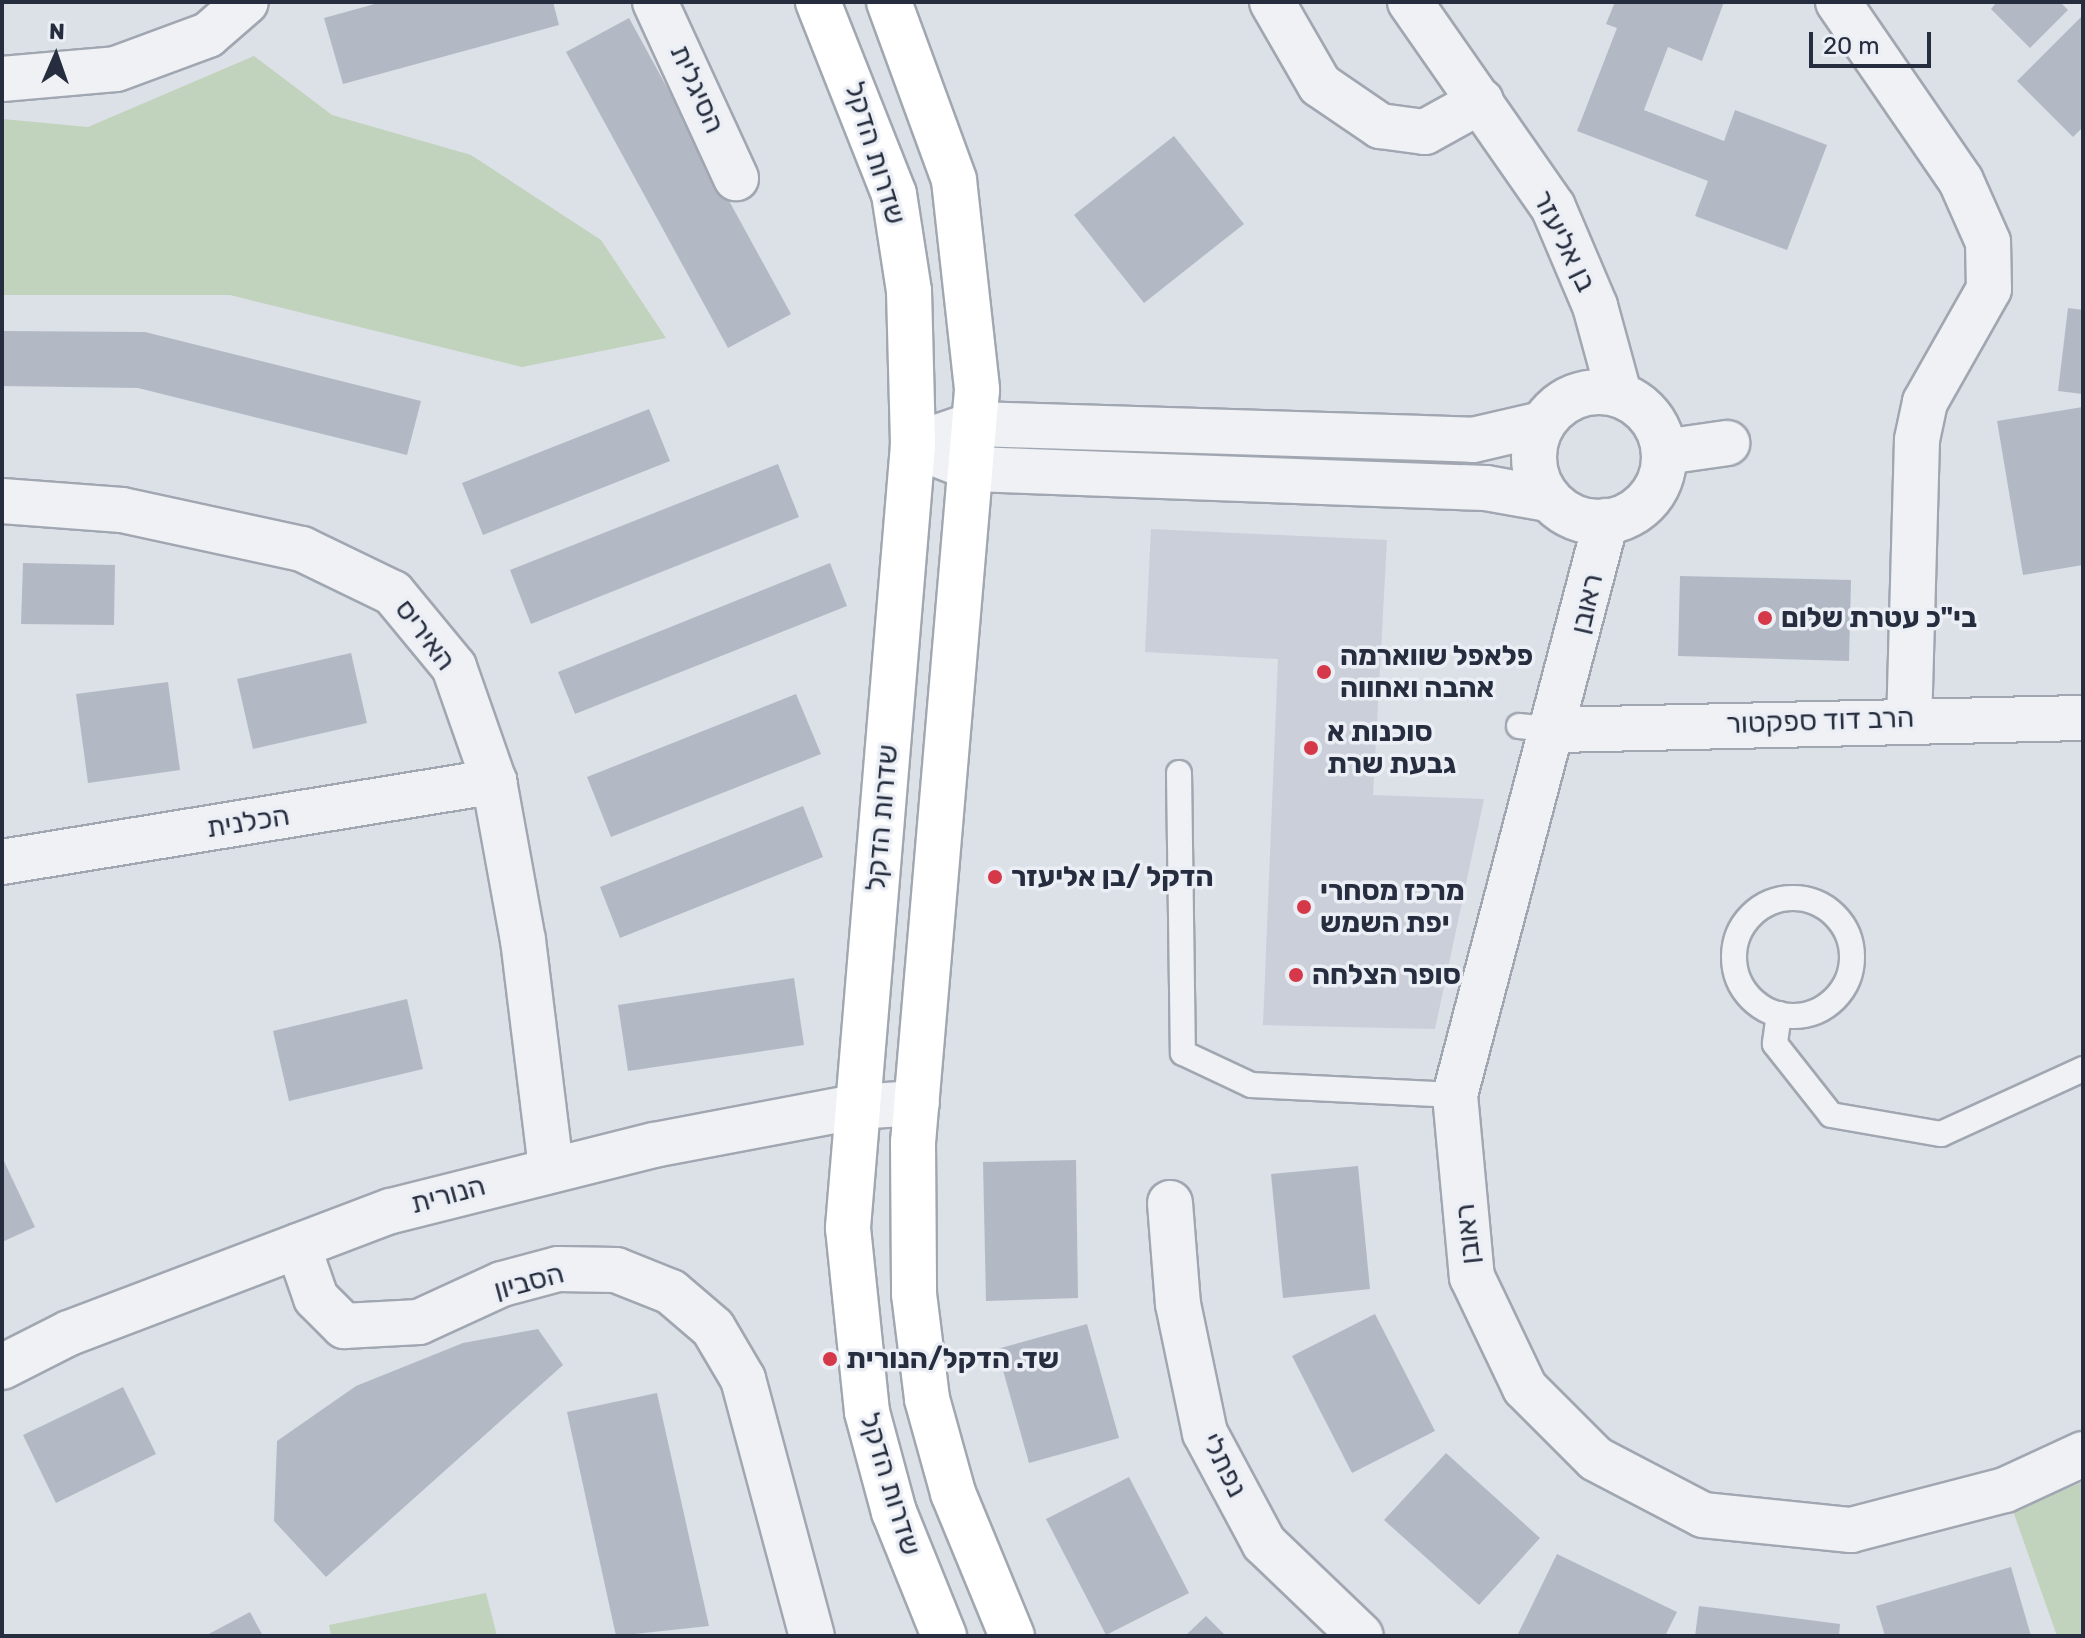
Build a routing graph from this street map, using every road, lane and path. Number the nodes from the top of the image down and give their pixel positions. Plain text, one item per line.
1 (246, 2) edge
2 (655, 2) edge
3 (818, 2) edge
4 (889, 2) edge
5 (1272, 2) edge
6 (1410, 2) edge
7 (1838, 2) edge
8 (2, 79) edge
9 (1481, 101) junction
10 (736, 178) dead end
11 (1619, 394) junction
12 (975, 424) junction
13 (1542, 424) junction
14 (1727, 443) dead end
15 (913, 445) junction
16 (1664, 452) junction
17 (974, 469) junction
18 (1548, 499) junction
19 (2, 501) edge
20 (1606, 521) junction
21 (1909, 718) junction
22 (2083, 718) edge
23 (1538, 728) junction
24 (1179, 773) dead end
25 (494, 781) junction
26 (2, 862) edge
27 (1779, 1014) junction
28 (2083, 1069) edge
29 (1455, 1095) junction
30 (917, 1103) junction
31 (855, 1107) junction
32 (551, 1167) junction
33 (1170, 1203) dead end
34 (298, 1246) junction
35 (2, 1367) edge
36 (2083, 1454) edge
37 (812, 1636) edge
38 (944, 1636) edge
39 (1012, 1636) edge
40 (1361, 1636) edge

1 - 8 street
2 - 10 street, הסיגלית
3 - 15 main road, שדרות הדקל
4 - 12 main road, שדרות הדקל
5 - 9 street
6 - 9 street, בן אליעזר
7 - 21 street
9 - 11 street, בן אליעזר
11 - 13 street
11 - 16 street
12 - 13 street
12 - 15 street
12 - 17 main road, שדרות הדקל
13 - 18 street
14 - 16 street
15 - 17 street
15 - 31 main road, שדרות הדקל
16 - 20 street
17 - 18 street
17 - 30 main road, שדרות הדקל
18 - 20 street
19 - 25 street, האיריס
20 - 23 street, ראובן
21 - 22 street, הרב דוד ספקטור
21 - 23 street, הרב דוד ספקטור
23 - 29 street, ראובן
24 - 29 lane
25 - 26 street, הכלנית
25 - 32 street, האיריס
27 - 27 lane
27 - 28 lane
29 - 36 street, ראובן
30 - 31 street, הנורית
30 - 39 main road, שדרות הדקל
31 - 32 street, הנורית
31 - 38 main road, שדרות הדקל
32 - 34 street, הנורית
33 - 40 street, נפתלי
34 - 35 street, הנורית
34 - 37 street, הסביון

